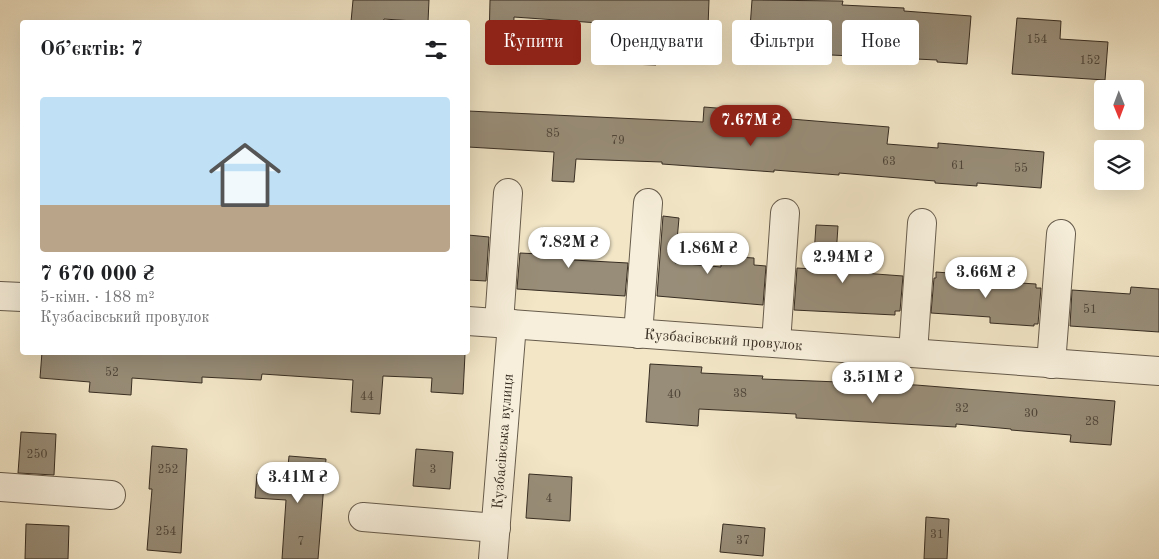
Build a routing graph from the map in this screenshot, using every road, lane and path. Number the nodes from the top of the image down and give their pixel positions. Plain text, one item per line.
1 (508, 193) dead end
2 (648, 203) dead end
3 (785, 213) dead end
4 (922, 223) dead end
5 (1060, 234) dead end
6 (0, 296) edge
7 (20, 297) edge
8 (470, 321) edge
9 (505, 324) junction
10 (638, 334) junction
11 (776, 343) junction
12 (912, 354) junction
13 (1051, 364) junction
14 (1159, 371) edge
15 (0, 487) edge
16 (111, 495) dead end
17 (363, 517) dead end
18 (496, 528) junction
19 (494, 559) edge

1 - 9 street, Кузбасівська вулиця
2 - 10 street
3 - 11 street
4 - 12 street
5 - 13 street
6 - 7 street
8 - 9 street, Кузбасівський провулок
9 - 10 street, Кузбасівський провулок
9 - 18 street, Кузбасівська вулиця
10 - 11 street, Кузбасівський провулок
11 - 12 street, Кузбасівський провулок
12 - 13 street, Кузбасівський провулок
13 - 14 street, Кузбасівський провулок
15 - 16 street
17 - 18 street
18 - 19 street, Кузбасівська вулиця

